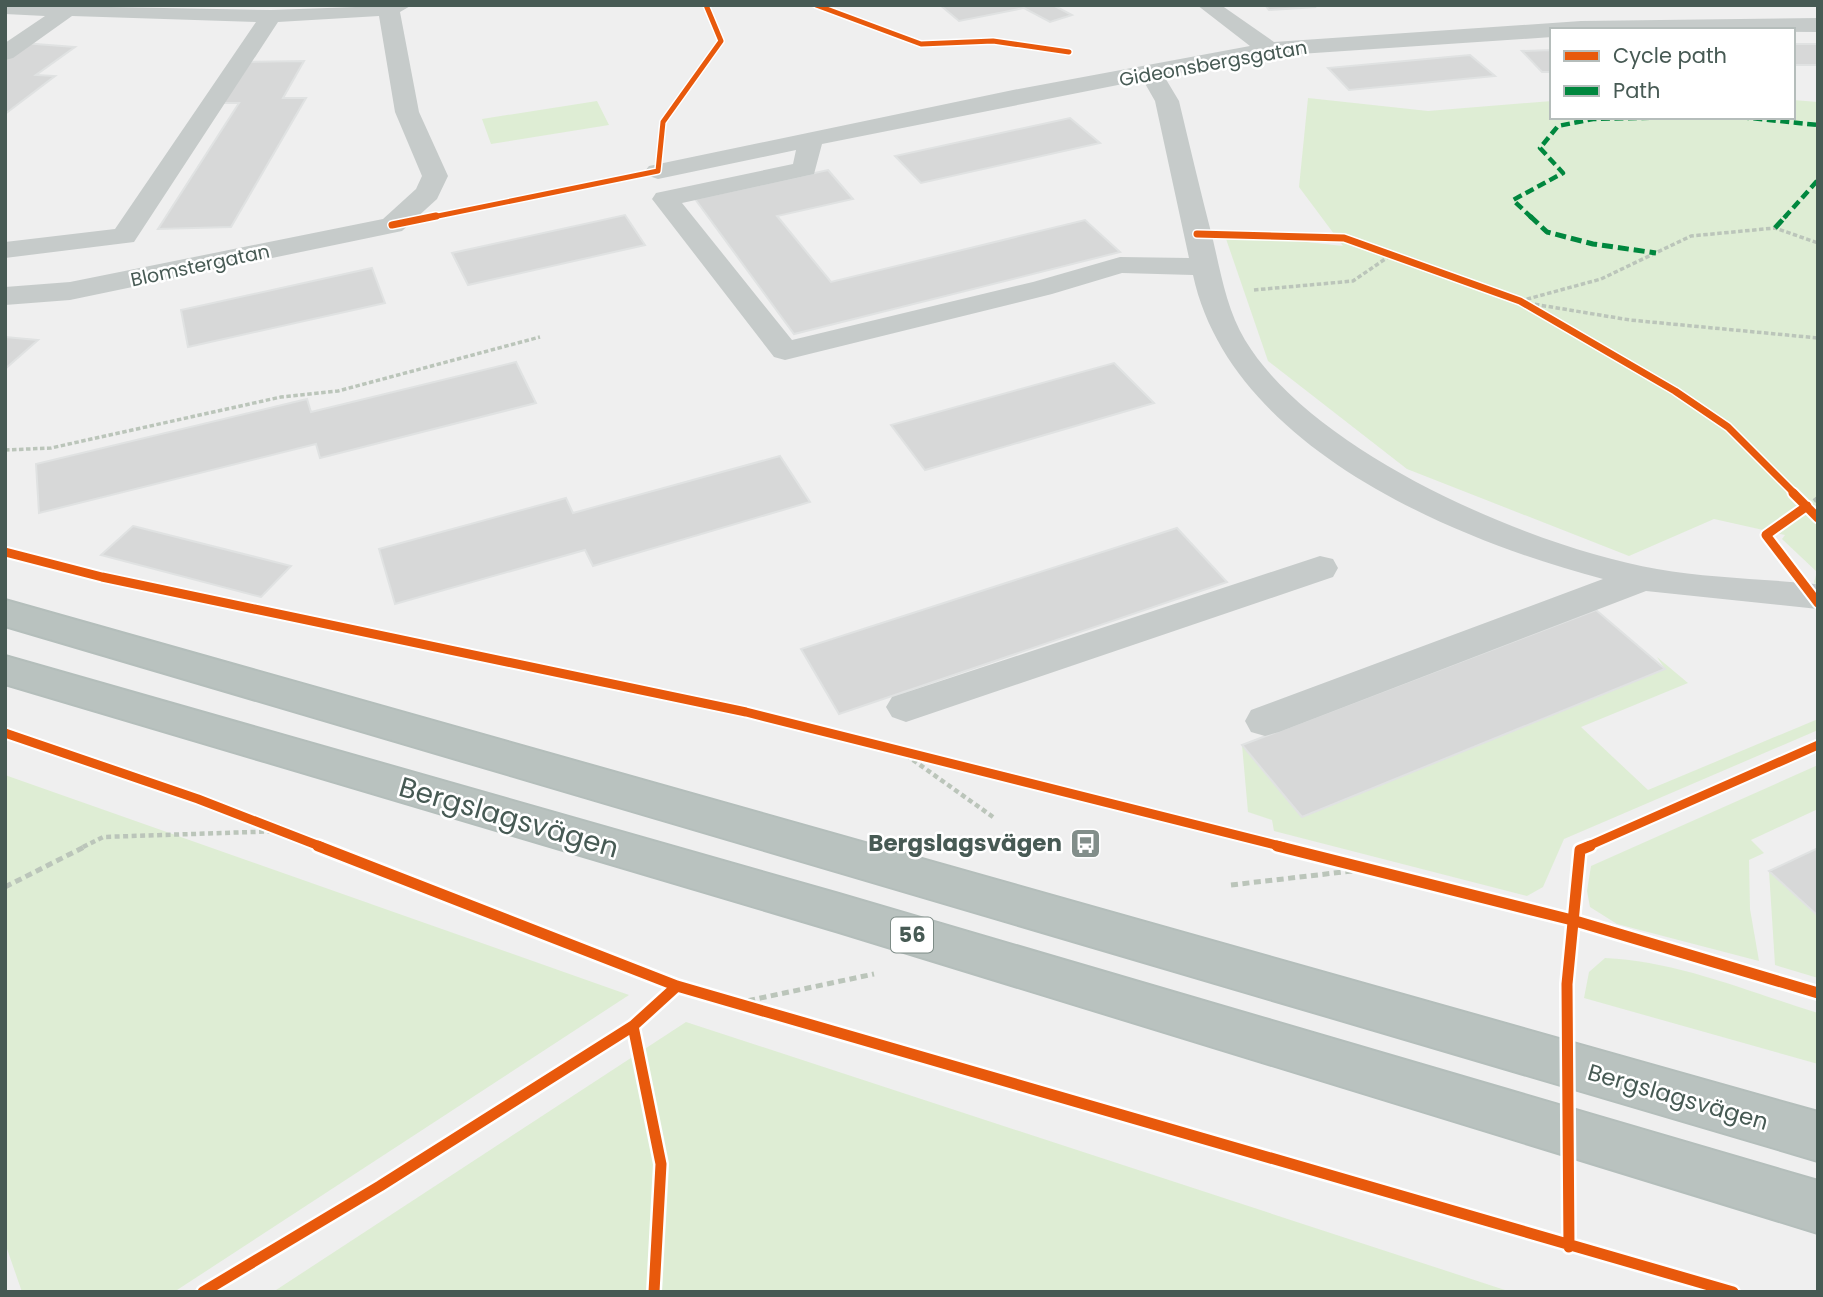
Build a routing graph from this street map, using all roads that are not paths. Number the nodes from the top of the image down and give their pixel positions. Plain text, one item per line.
1 (1207, 5) edge
2 (396, 7) edge
3 (5, 8) edge
4 (67, 10) junction
5 (271, 16) junction
6 (1818, 25) edge
7 (1581, 28) edge
8 (1550, 30) edge
9 (1269, 49) junction
10 (5, 53) edge
11 (1149, 70) junction
12 (811, 139) junction
13 (658, 171) dead end
14 (5, 250) edge
15 (1208, 280) junction
16 (5, 296) edge
17 (1320, 568) dead end
18 (1643, 578) junction
19 (1815, 597) dead end
20 (5, 613) edge
21 (5, 670) edge
22 (906, 707) dead end
23 (1265, 721) dead end
24 (1818, 1137) edge
25 (1818, 1207) edge

1 - 9 street
2 - 5 street
2 - 16 street, Blomstergatan
3 - 4 street
4 - 5 street
4 - 10 street
5 - 14 street
6 - 7 street, Gideonsbergsgatan
8 - 9 street, Gideonsbergsgatan
9 - 11 street, Gideonsbergsgatan
11 - 12 street, Gideonsbergsgatan
11 - 15 street
12 - 13 street, Gideonsbergsgatan
12 - 15 street
15 - 18 street
17 - 22 street
18 - 19 street
18 - 23 street
20 - 24 highway, Bergslagsvägen / 56
21 - 25 highway, Bergslagsvägen / 56

